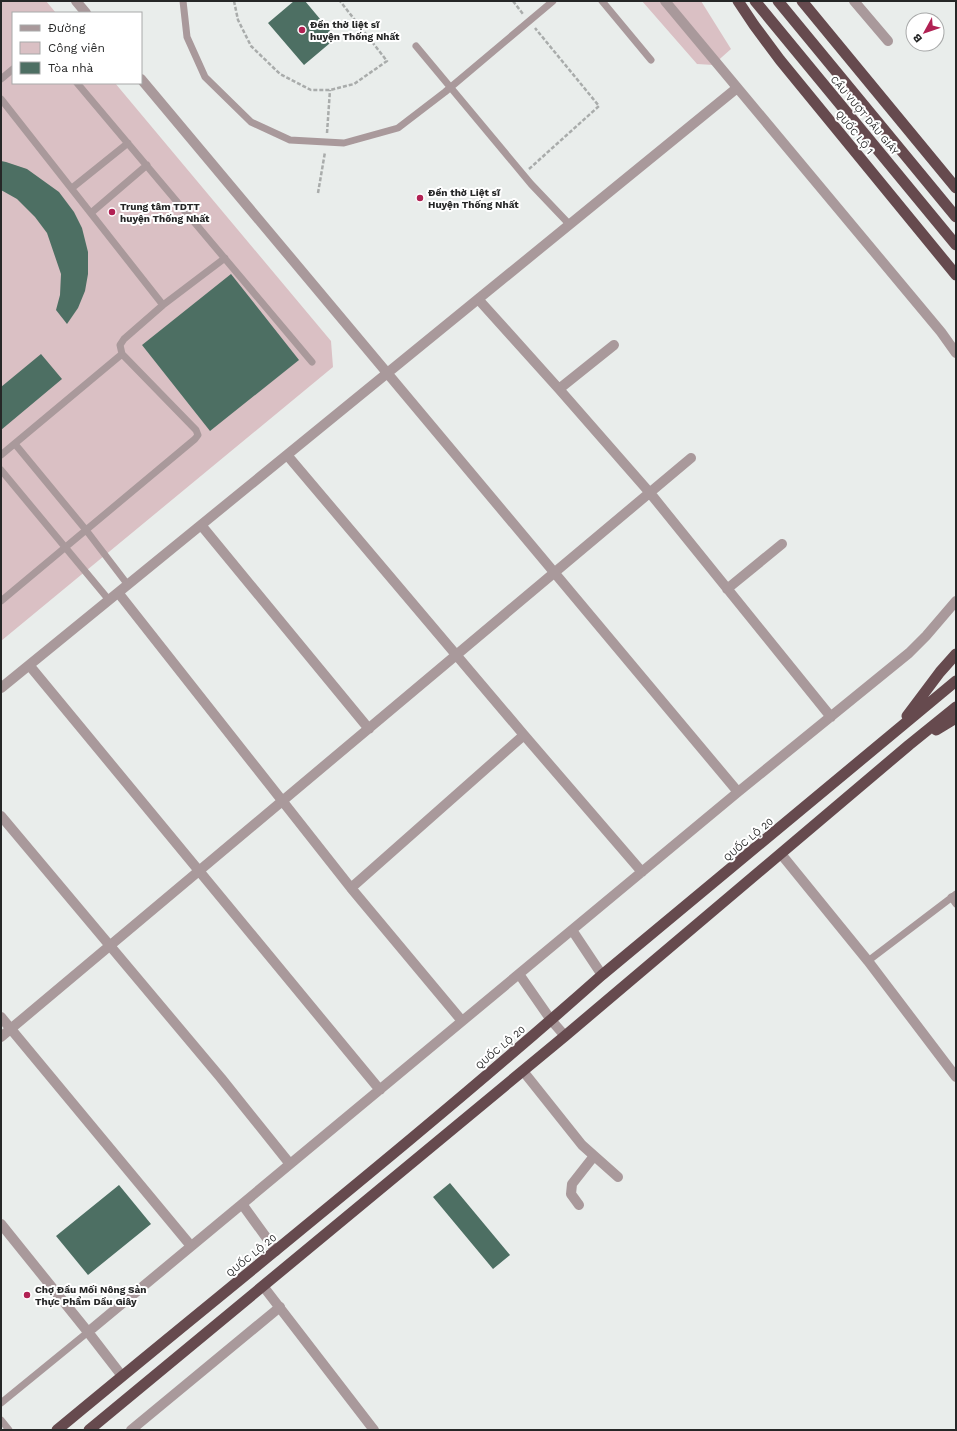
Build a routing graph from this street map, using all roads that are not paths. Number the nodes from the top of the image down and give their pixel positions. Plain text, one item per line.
1 (76, 1) edge
2 (182, 1) edge
3 (553, 1) edge
4 (602, 1) edge
5 (665, 1) edge
6 (738, 1) edge
7 (778, 1) edge
8 (802, 1) edge
9 (854, 1) edge
10 (756, 3) edge
11 (85, 12) edge
12 (888, 41) dead end
13 (416, 46) dead end
14 (651, 60) dead end
15 (12, 70) edge
16 (1, 79) edge
17 (142, 80) edge
18 (78, 84) edge
19 (451, 87) junction
20 (737, 88) junction
21 (1, 99) edge
22 (128, 143) junction
23 (147, 165) junction
24 (72, 188) junction
25 (956, 188) edge
26 (91, 213) junction
27 (956, 217) edge
28 (570, 224) junction
29 (956, 245) edge
30 (225, 258) junction
31 (956, 275) edge
32 (478, 299) junction
33 (164, 305) junction
34 (614, 345) dead end
35 (956, 353) edge
36 (122, 354) junction
37 (312, 362) dead end
38 (387, 373) junction
39 (559, 389) junction
40 (15, 444) junction
41 (1, 455) edge
42 (287, 455) junction
43 (691, 458) dead end
44 (1, 470) edge
45 (650, 493) junction
46 (201, 525) junction
47 (86, 530) junction
48 (782, 544) dead end
49 (66, 547) junction
50 (555, 573) junction
51 (128, 585) junction
52 (727, 589) junction
53 (120, 595) junction
54 (109, 600) junction
55 (1, 601) edge
56 (956, 601) edge
57 (956, 654) edge
58 (457, 655) junction
59 (30, 665) junction
60 (956, 681) edge
61 (1, 688) edge
62 (956, 707) edge
63 (831, 716) junction
64 (956, 718) edge
65 (369, 729) junction
66 (896, 731) junction
67 (524, 735) junction
68 (909, 745) junction
69 (738, 792) junction
70 (283, 801) junction
71 (1, 816) edge
72 (781, 854) junction
73 (198, 871) junction
74 (642, 872) junction
75 (351, 888) junction
76 (954, 896) edge
77 (956, 904) edge
78 (572, 930) junction
79 (110, 946) junction
80 (868, 961) junction
81 (520, 974) junction
82 (602, 975) junction
83 (1, 1017) edge
84 (552, 1020) junction
85 (462, 1021) junction
86 (10, 1029) junction
87 (565, 1036) junction
88 (1, 1037) edge
89 (524, 1071) junction
90 (956, 1077) edge
91 (380, 1090) junction
92 (594, 1156) junction
93 (290, 1164) junction
94 (618, 1177) dead end
95 (242, 1204) junction
96 (579, 1205) dead end
97 (1, 1224) edge
98 (191, 1246) junction
99 (276, 1251) junction
100 (263, 1286) junction
101 (280, 1307) junction
102 (88, 1332) junction
103 (122, 1376) junction
104 (1, 1403) edge
105 (1, 1420) edge
106 (9, 1430) edge
107 (57, 1430) edge
108 (89, 1430) edge
109 (131, 1430) edge
110 (374, 1430) edge

1 - 11 street
2 - 19 lane
3 - 19 lane
4 - 14 lane
5 - 20 street
6 - 31 highway, QUỐC LỘ 1
7 - 27 highway, CẦU VƯỢT DẦU GIÂY
8 - 25 highway
9 - 12 street
10 - 29 highway, CẦU VƯỢT DẦU GIÂY
13 - 19 lane
15 - 16 lane
17 - 38 street
18 - 22 lane
19 - 28 lane
20 - 28 street
20 - 35 street
21 - 24 lane
22 - 23 lane
22 - 24 lane
23 - 26 lane
23 - 30 lane
24 - 26 lane
26 - 33 lane
28 - 32 street
30 - 33 lane
30 - 37 lane
32 - 38 street
32 - 39 street
33 - 36 lane
34 - 39 street
36 - 40 lane
36 - 47 lane
38 - 42 street
38 - 50 street
39 - 45 street
40 - 41 lane
40 - 47 lane
42 - 46 street
42 - 58 street
43 - 45 street
44 - 49 lane
45 - 50 street
45 - 52 street
46 - 51 street
46 - 65 street
47 - 49 lane
47 - 51 lane
48 - 52 street
49 - 54 lane
49 - 55 lane
50 - 58 street
50 - 69 street
51 - 53 street
51 - 54 street
52 - 63 street
53 - 54 street
53 - 70 street
54 - 59 street
56 - 63 street
57 - 66 highway
58 - 65 street
58 - 67 street
59 - 61 street
59 - 73 street
60 - 66 highway, QUỐC LỘ 20
62 - 68 highway
63 - 69 street
64 - 68 highway
65 - 70 street
66 - 82 highway, QUỐC LỘ 20
67 - 74 street
67 - 75 street
68 - 72 highway
69 - 74 street
70 - 73 street
70 - 75 street
71 - 79 street
72 - 80 street
72 - 87 highway
73 - 79 street
73 - 91 street
74 - 78 street
75 - 85 street
76 - 77 lane
76 - 80 lane
78 - 81 street
78 - 82 street
79 - 86 street
79 - 93 street
80 - 90 street
81 - 84 street
81 - 85 street
82 - 84 highway, QUỐC LỘ 20
83 - 86 street
84 - 87 street
84 - 99 highway, QUỐC LỘ 20
85 - 91 street
86 - 88 street
86 - 98 street
87 - 89 highway
89 - 92 street
89 - 100 highway
91 - 93 street
92 - 94 street
92 - 96 street
93 - 95 street
95 - 98 street
95 - 99 street
97 - 102 street
98 - 102 street
99 - 103 highway, QUỐC LỘ 20
100 - 101 street
100 - 108 highway
101 - 109 street
101 - 110 street
102 - 103 street
102 - 104 lane
103 - 107 highway, QUỐC LỘ 20
105 - 106 lane

